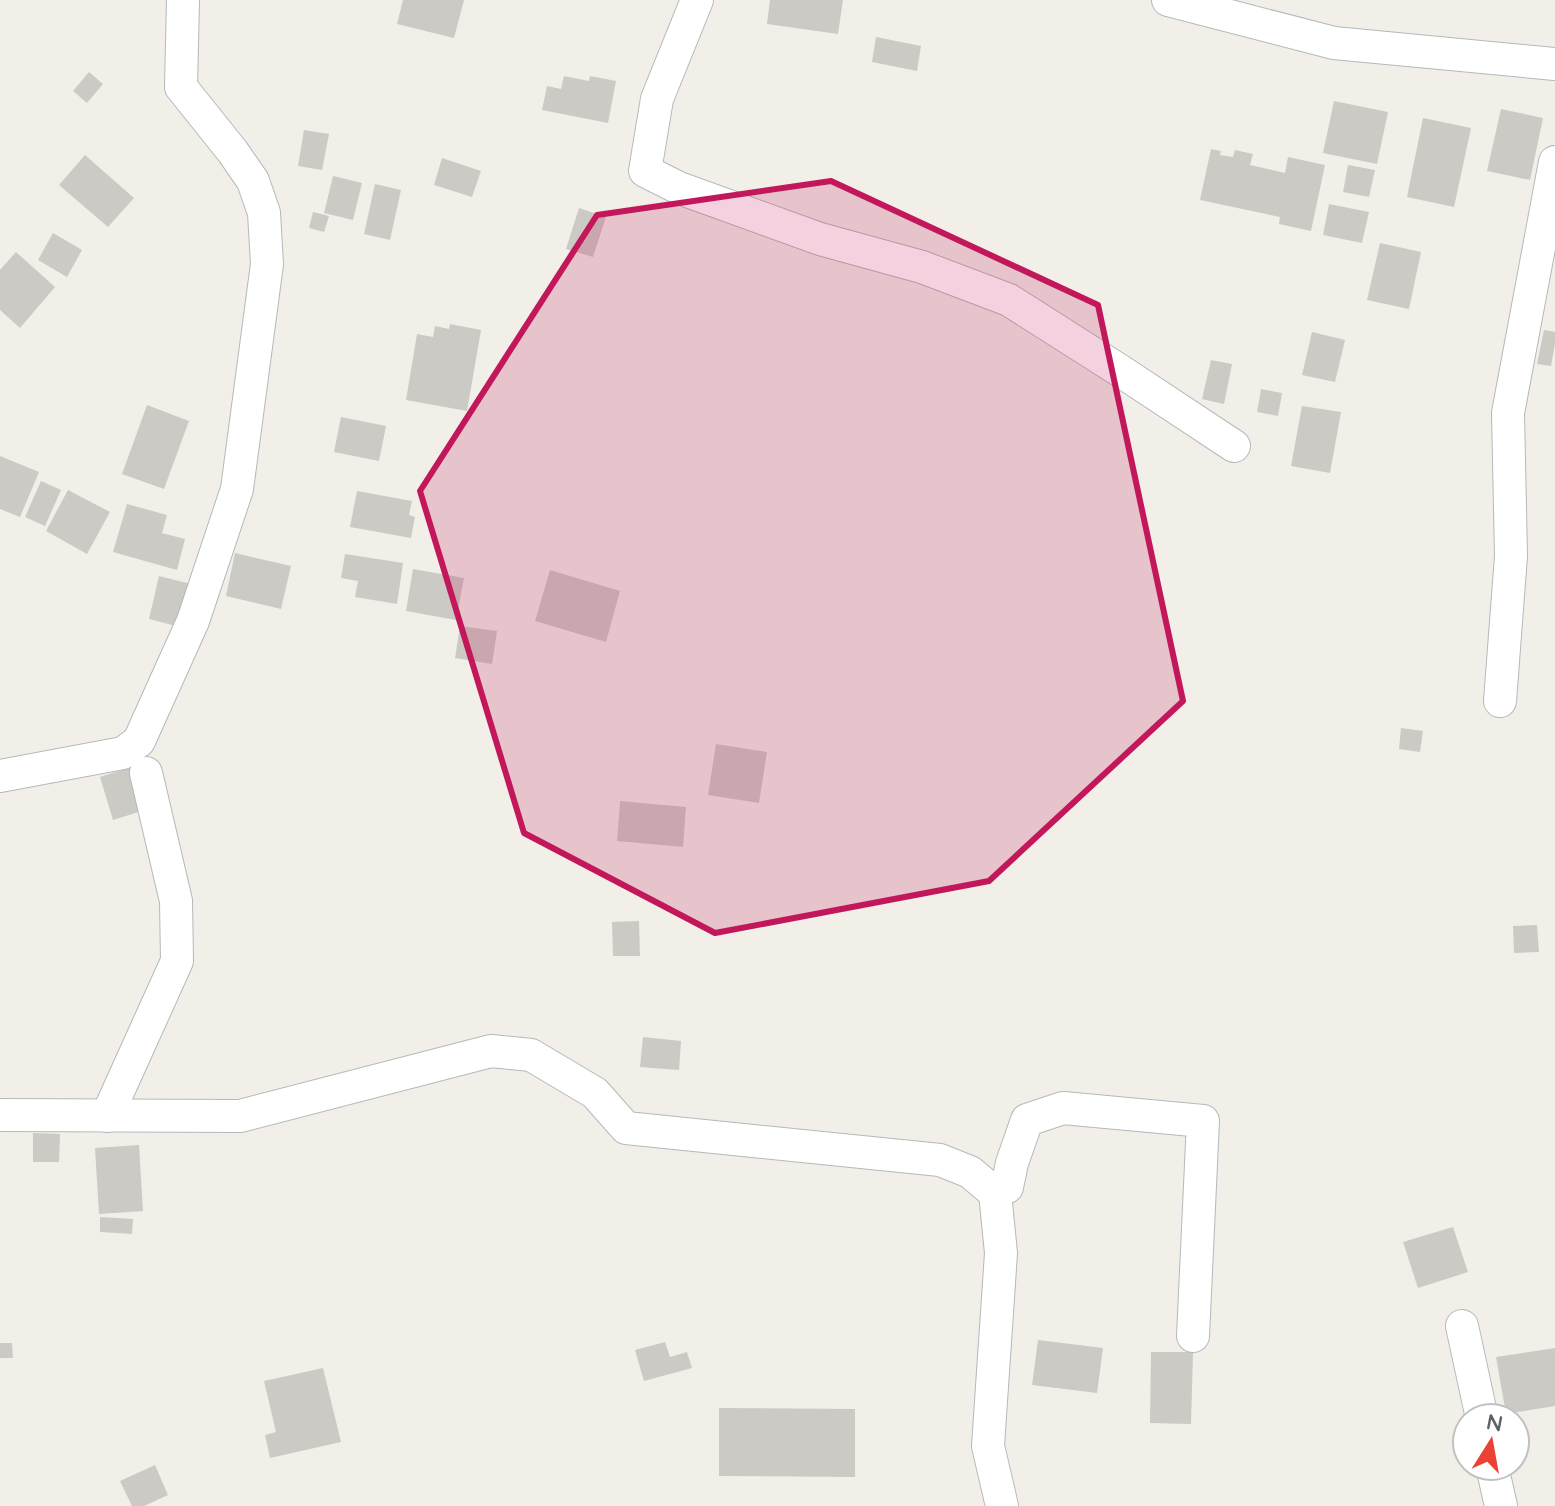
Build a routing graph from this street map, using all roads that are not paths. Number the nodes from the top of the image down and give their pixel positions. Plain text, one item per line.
1 (183, 0) edge
2 (697, 0) edge
3 (1168, 0) edge
4 (1555, 64) edge
5 (1555, 162) edge
6 (1234, 446) dead end
7 (1500, 701) dead end
8 (146, 773) dead end
9 (0, 776) edge
10 (0, 1115) edge
11 (107, 1116) junction
12 (995, 1193) junction
13 (1462, 1326) dead end
14 (1193, 1336) dead end
15 (1479, 1402) edge
16 (1496, 1482) edge
17 (1002, 1506) edge
18 (1501, 1506) edge

1 - 9 street
2 - 6 street
3 - 4 street
5 - 7 street
8 - 11 street
10 - 11 street
11 - 12 street
12 - 14 street
12 - 17 street
13 - 15 street
16 - 18 street

